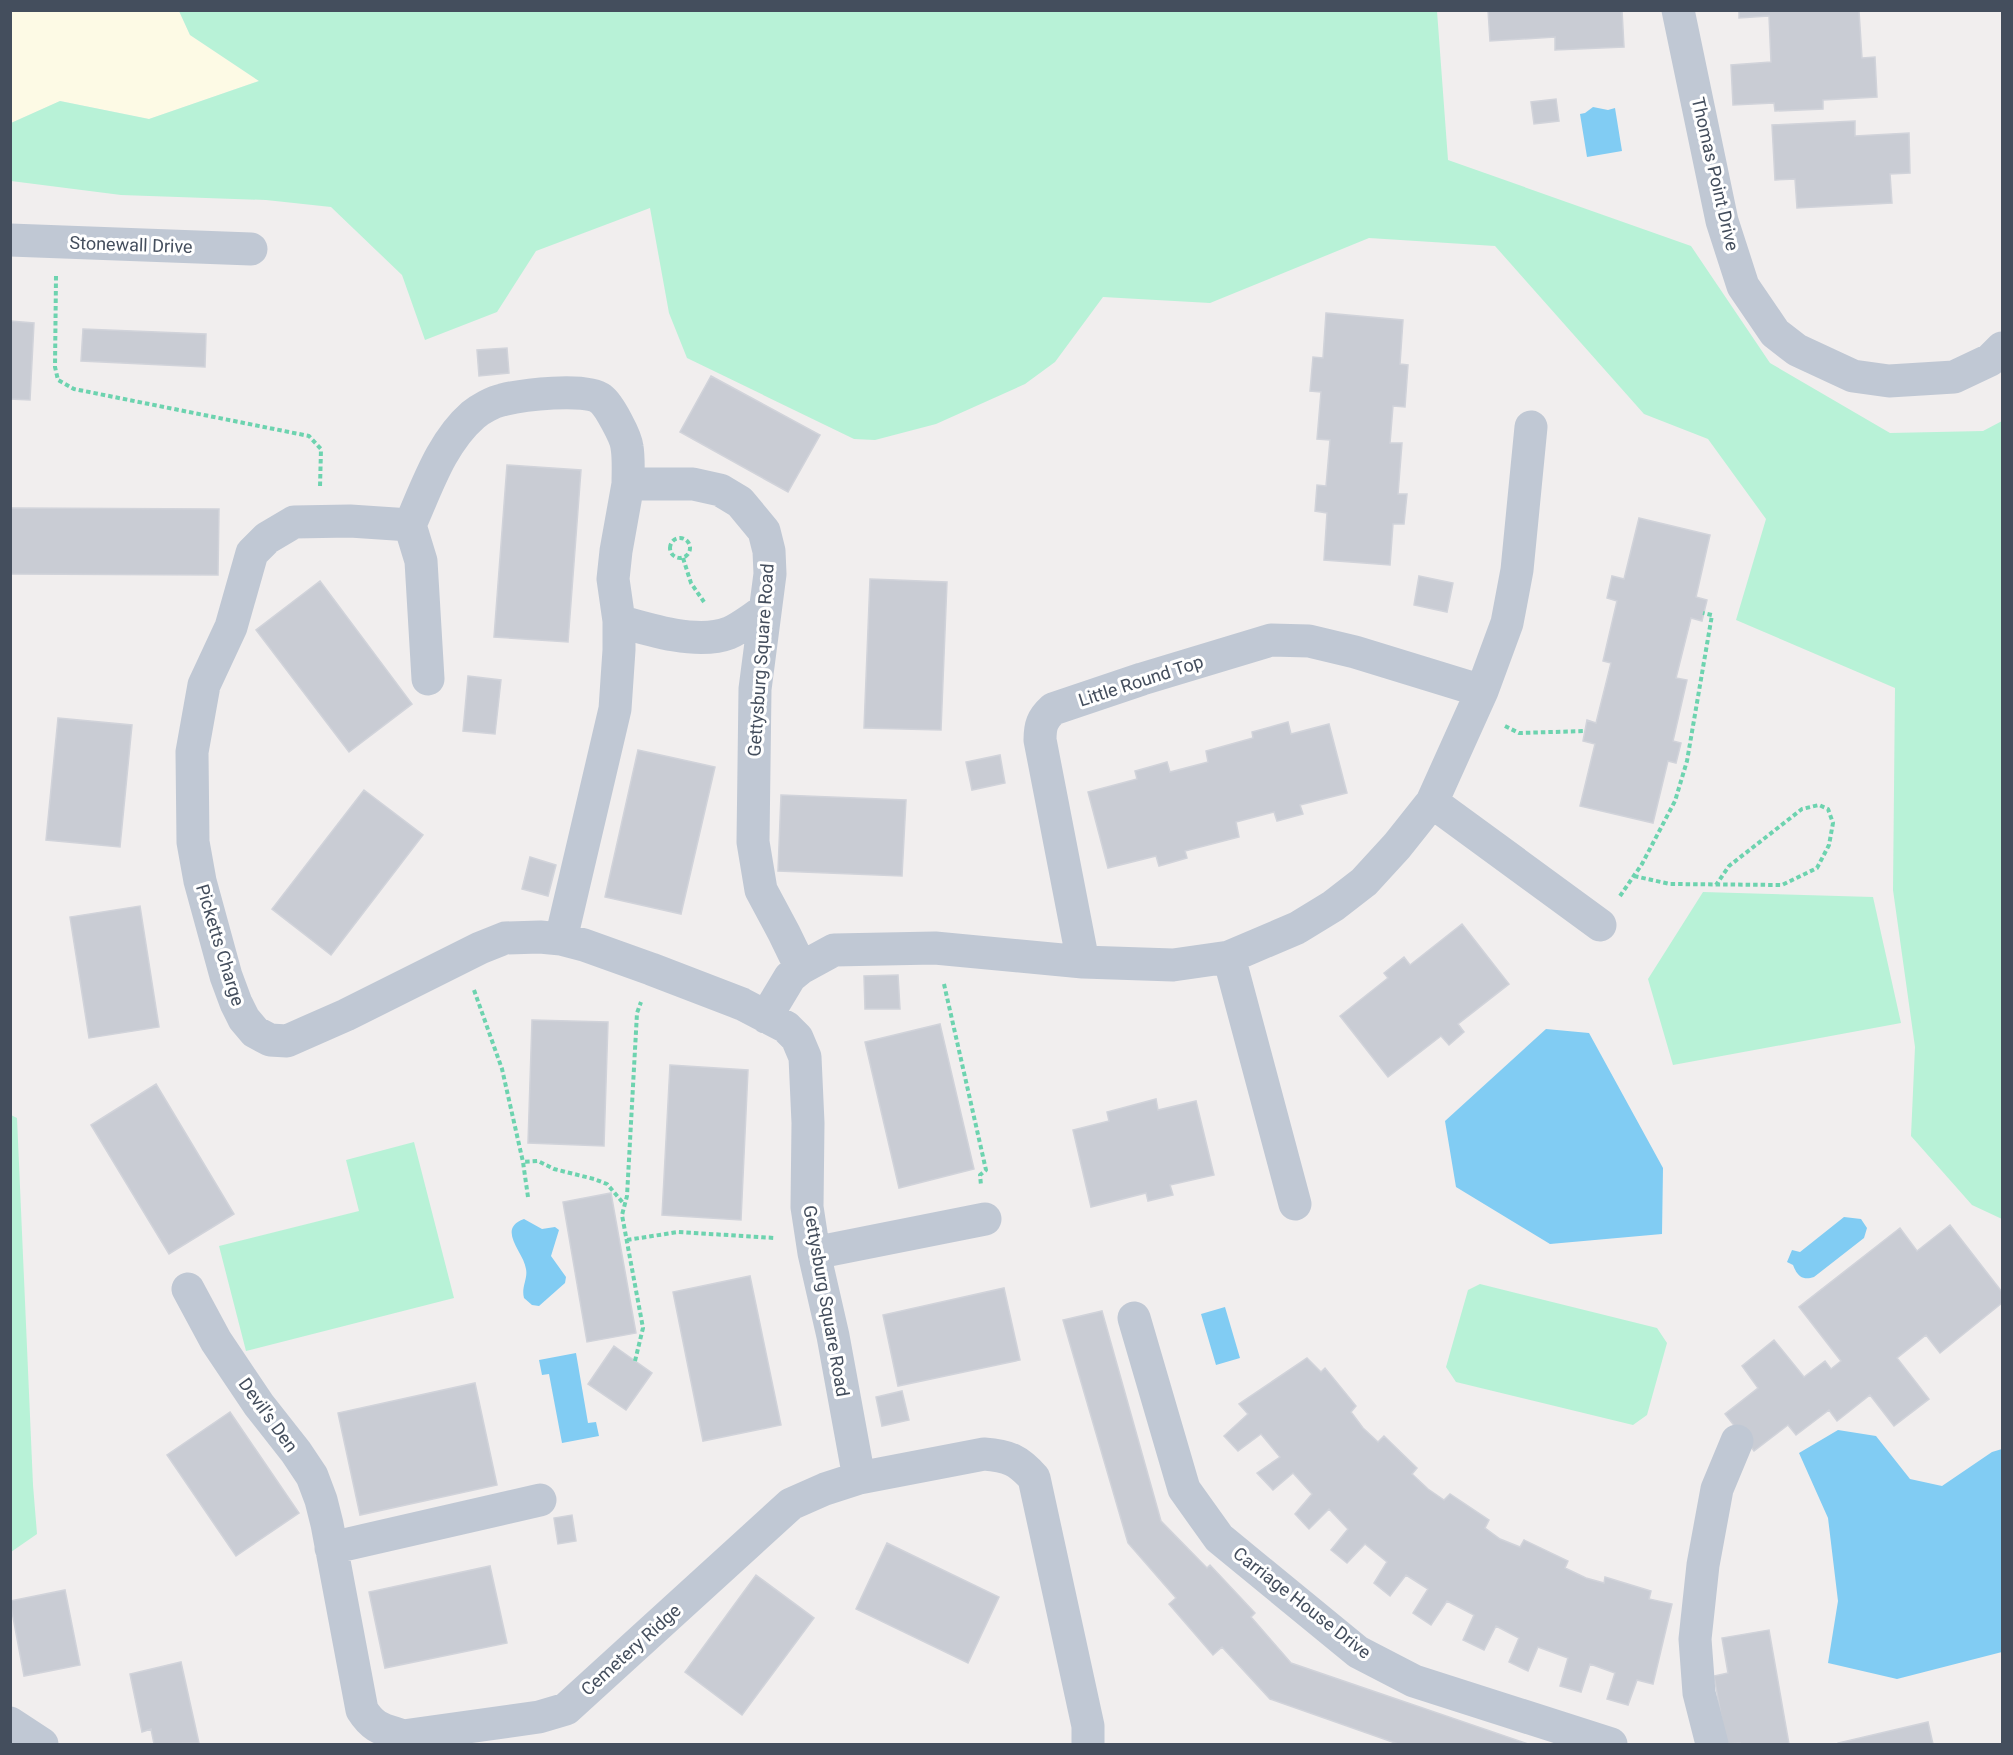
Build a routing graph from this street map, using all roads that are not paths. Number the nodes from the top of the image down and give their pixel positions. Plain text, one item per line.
1 (1678, 10) edge
2 (10, 240) edge
3 (251, 249) dead end
4 (2002, 348) edge
5 (1531, 427) dead end
6 (628, 484) junction
7 (410, 525) junction
8 (764, 611) junction
9 (619, 621) junction
10 (428, 679) dead end
11 (1478, 702) junction
12 (1432, 802) junction
13 (1600, 925) road end
14 (561, 939) junction
15 (1229, 957) junction
16 (1083, 962) junction
17 (801, 968) junction
18 (766, 1017) junction
19 (1295, 1204) dead end
20 (985, 1219) road end
21 (812, 1244) junction
22 (188, 1288) dead end
23 (1134, 1318) dead end
24 (1737, 1441) dead end
25 (859, 1478) junction
26 (540, 1500) dead end
27 (331, 1548) junction
28 (370, 1722) joint
29 (10, 1723) edge
30 (42, 1744) edge
31 (1088, 1744) edge
32 (1611, 1744) edge
33 (1712, 1744) edge

1 - 4 street, Thomas Point Drive
2 - 3 street, Stonewall Drive
5 - 11 street
6 - 7 street
6 - 8 street, Gettysburg Square Road
6 - 9 street
7 - 10 street
7 - 14 street, Picketts Charge
8 - 9 street
8 - 17 street, Gettysburg Square Road
9 - 14 street
11 - 12 street
11 - 16 street, Little Round Top
12 - 13 street
12 - 15 street
14 - 18 street, Picketts Charge
15 - 16 street
15 - 19 street
16 - 17 street
17 - 18 street
18 - 21 street, Gettysburg Square Road
20 - 21 street
21 - 25 street, Gettysburg Square Road
22 - 27 street, Devil’s Den
23 - 32 street, Carriage House Drive
24 - 33 street
25 - 28 street, Cemetery Ridge
25 - 31 street
26 - 27 street
27 - 28 street, Devil’s Den
29 - 30 street

